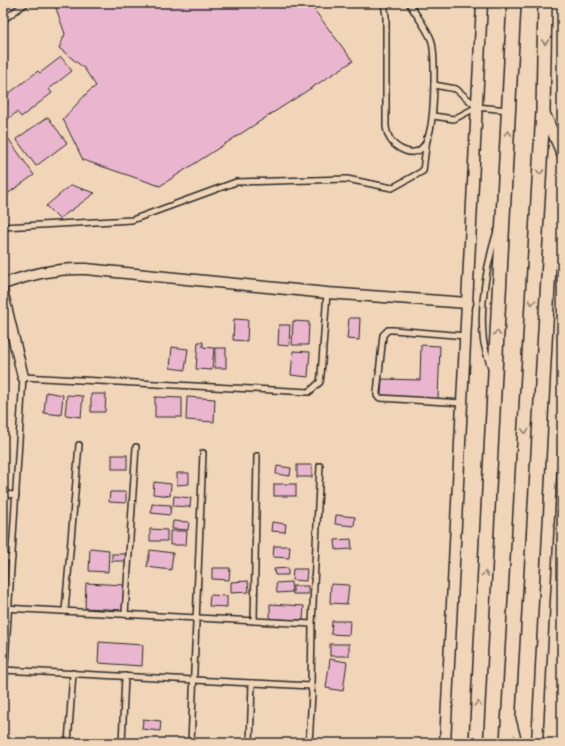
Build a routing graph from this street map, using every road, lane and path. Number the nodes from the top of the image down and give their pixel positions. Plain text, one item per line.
1 (26, 3) edge
2 (384, 3) edge
3 (408, 3) edge
4 (482, 3) edge
5 (514, 3) edge
6 (546, 3) edge
7 (3, 20) edge
8 (434, 85) junction
9 (477, 107) junction
10 (509, 110) junction
11 (543, 112) junction
12 (433, 116) junction
13 (427, 138) junction
14 (562, 154) edge
15 (3, 227) edge
16 (562, 267) edge
17 (3, 284) edge
18 (327, 293) junction
19 (3, 294) edge
20 (468, 302) junction
21 (466, 336) junction
22 (23, 377) junction
23 (463, 403) junction
24 (79, 445) dead end
25 (136, 447) dead end
26 (203, 453) dead end
27 (257, 456) dead end
28 (320, 466) dead end
29 (3, 494) edge
30 (16, 495) junction
31 (3, 558) edge
32 (12, 558) junction
33 (5, 608) edge
34 (65, 611) junction
35 (125, 614) junction
36 (195, 618) junction
37 (254, 621) junction
38 (312, 624) junction
39 (4, 670) edge
40 (73, 673) junction
41 (125, 676) junction
42 (194, 680) junction
43 (252, 683) junction
44 (311, 686) junction
45 (3, 697) edge
46 (509, 706) junction
47 (68, 743) edge
48 (122, 743) edge
49 (191, 743) edge
50 (250, 743) edge
51 (309, 743) edge
52 (445, 743) edge
53 (476, 743) edge
54 (507, 743) edge
55 (519, 743) edge
56 (537, 743) edge

1 - 7 lane
2 - 13 lane
3 - 8 lane
4 - 9 street
5 - 10 street
6 -> 11 street
8 - 9 lane
8 - 12 lane
9 - 10 lane
9 - 12 lane
9 - 20 street
53 -> 10 street
11 - 14 street
11 -> 46 street
12 - 13 lane
13 - 15 lane
16 - 56 street
17 - 18 street
18 - 20 street
18 - 22 lane
19 - 22 street
20 - 21 street
21 - 23 street
21 - 23 lane
22 - 30 lane
23 - 52 street
24 - 34 lane
25 - 35 lane
26 - 36 lane
27 - 37 lane
28 - 38 lane
29 - 30 lane
30 - 32 lane
31 - 32 lane
32 - 33 lane
33 - 34 lane
33 - 39 lane
34 - 35 lane
35 - 36 lane
36 - 37 lane
36 - 42 lane
37 - 38 lane
38 - 44 lane
39 - 40 lane
39 - 45 lane
40 - 41 lane
40 - 47 lane
41 - 42 lane
41 - 48 lane
42 - 43 lane
42 - 49 lane
43 - 44 lane
43 - 50 lane
44 - 51 lane
46 - 54 street
46 - 55 lane

